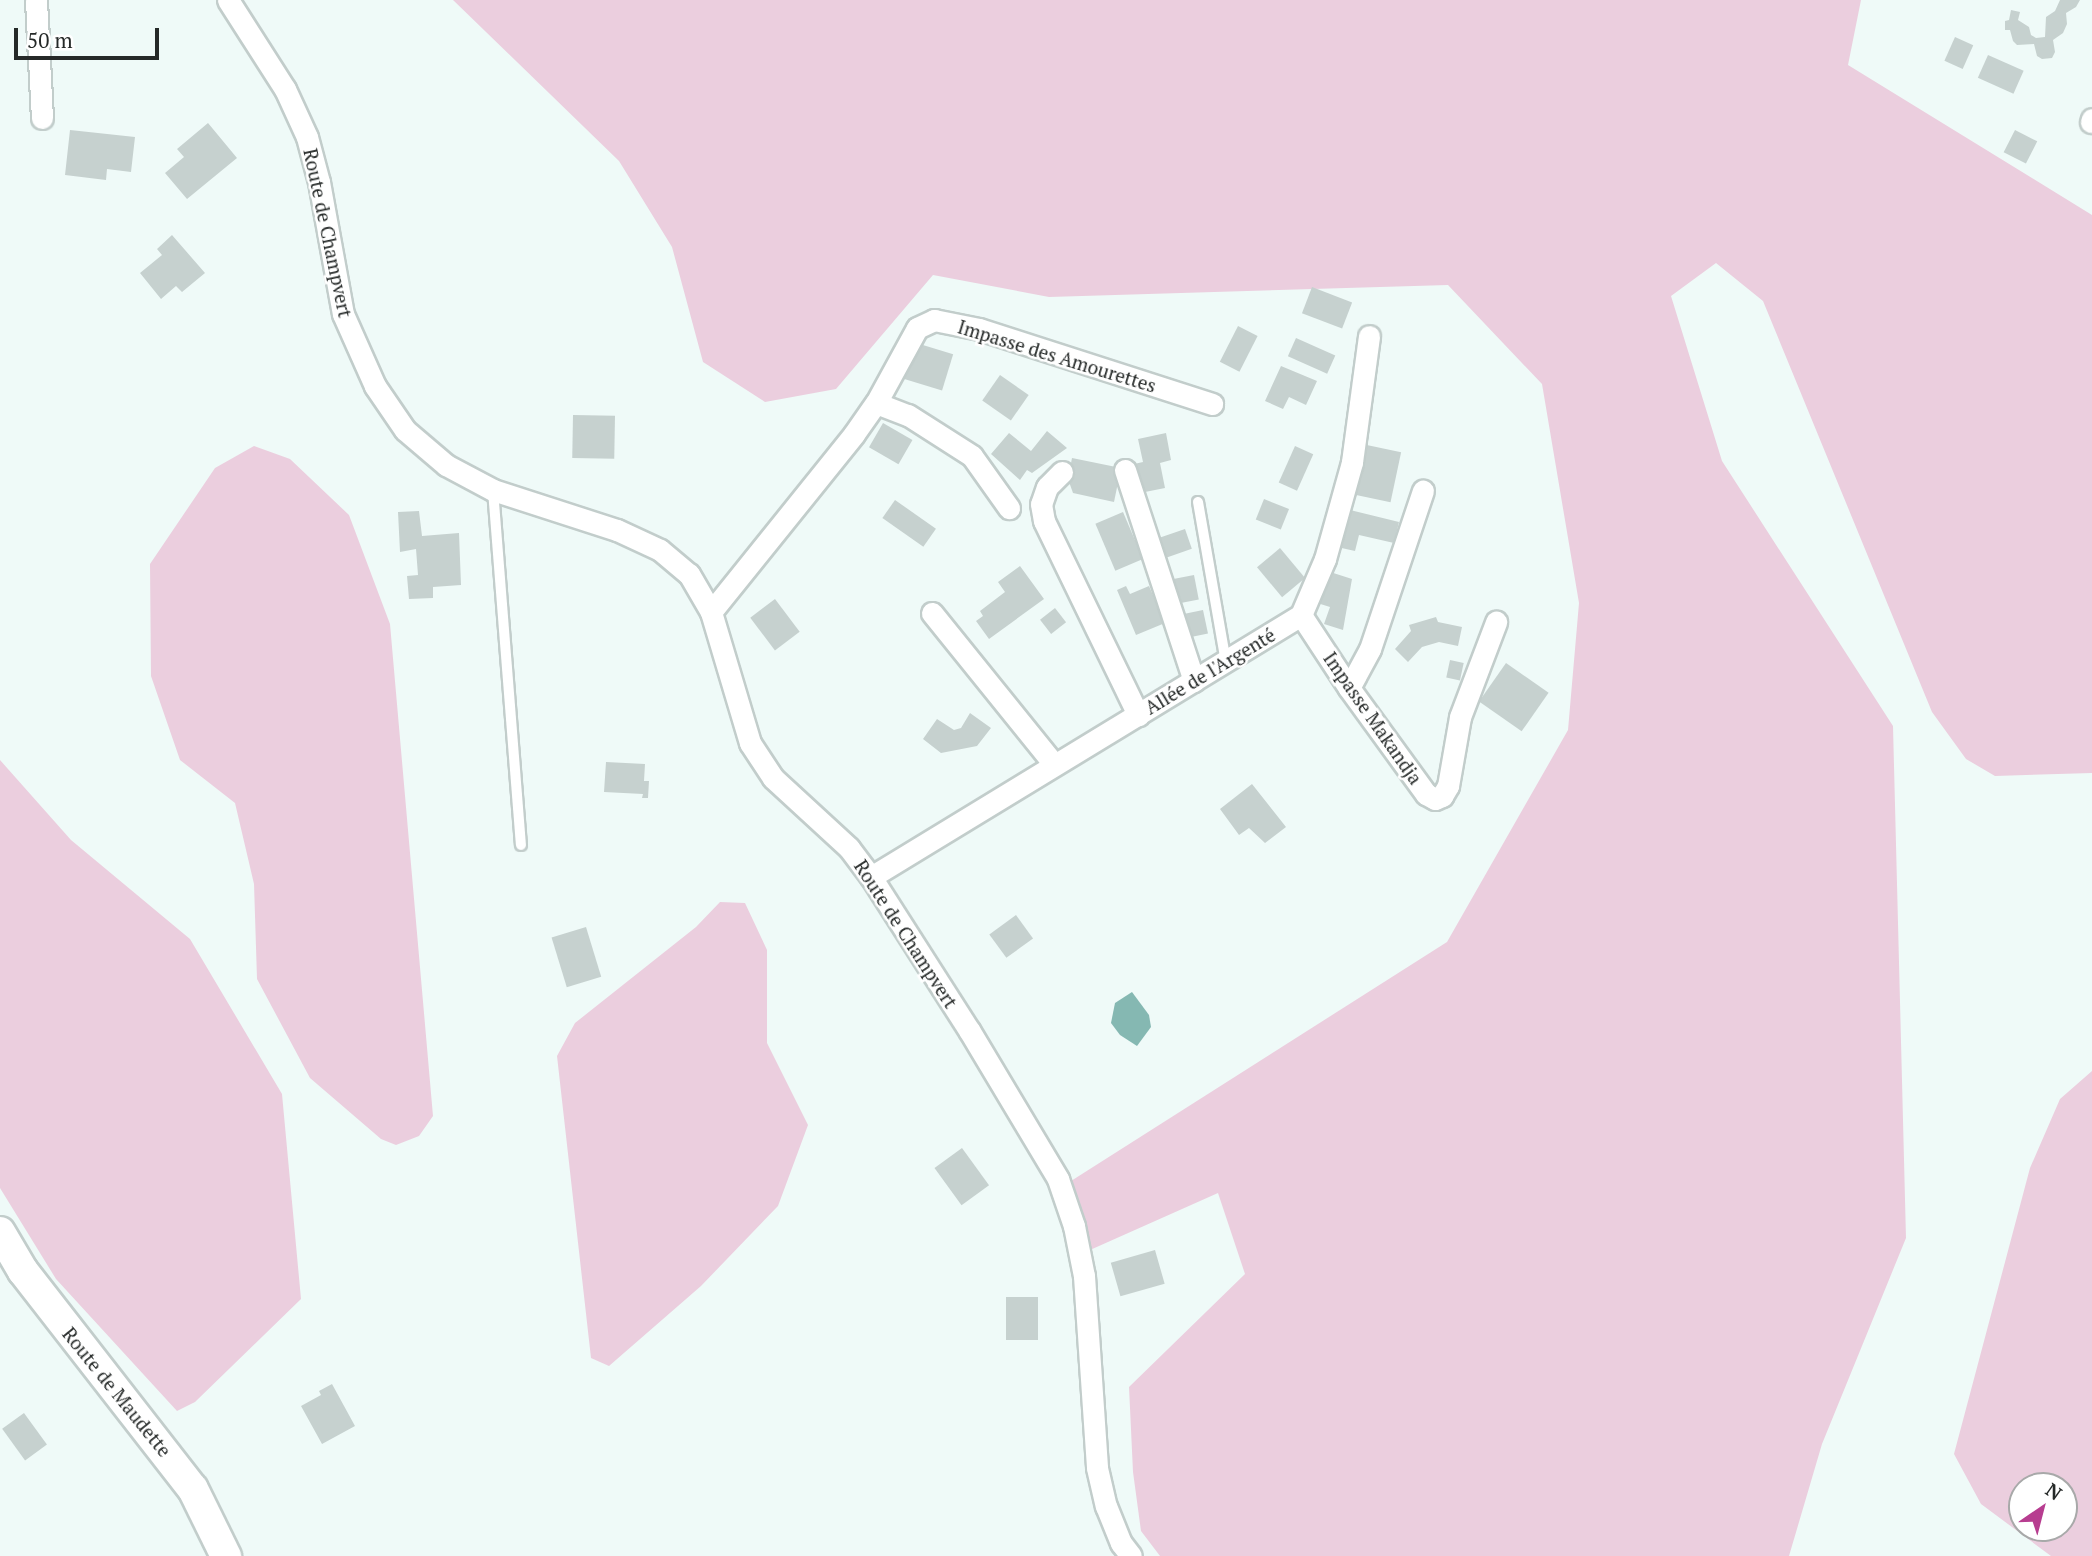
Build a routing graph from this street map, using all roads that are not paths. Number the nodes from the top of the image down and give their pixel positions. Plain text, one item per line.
1 (36, 0) edge
2 (228, 0) edge
3 (42, 118) dead end
4 (1369, 336) dead end
5 (876, 402) junction
6 (1212, 404) dead end
7 (1125, 470) dead end
8 (1062, 472) dead end
9 (493, 489) junction
10 (1423, 491) dead end
11 (1198, 502) dead end
12 (1009, 508) dead end
13 (711, 611) junction
14 (932, 613) dead end
15 (1301, 615) junction
16 (1496, 622) dead end
17 (1226, 662) junction
18 (1194, 681) junction
19 (1349, 688) junction
20 (1138, 715) junction
21 (1054, 764) junction
22 (521, 845) dead end
23 (871, 877) junction
24 (0, 1233) edge
25 (226, 1556) edge
26 (1131, 1556) edge

1 - 3 street
2 - 9 street, Route de Champvert
4 - 15 street
5 - 6 street, Impasse des Amourettes
5 - 12 street
5 - 13 street, Impasse des Amourettes
7 - 18 street
8 - 20 street
9 - 13 street, Route de Champvert
9 - 22 lane
10 - 19 street
11 - 17 lane
13 - 23 street, Route de Champvert
14 - 21 street
15 - 17 street, Allée de l'Argenté
15 - 19 street, Impasse Makandja
16 - 19 street, Impasse Makandja
17 - 18 street, Allée de l'Argenté
18 - 20 street, Allée de l'Argenté
20 - 21 street, Allée de l'Argenté
21 - 23 street, Allée de l'Argenté
23 - 26 street, Route de Champvert
24 - 25 street, Route de Maudette

